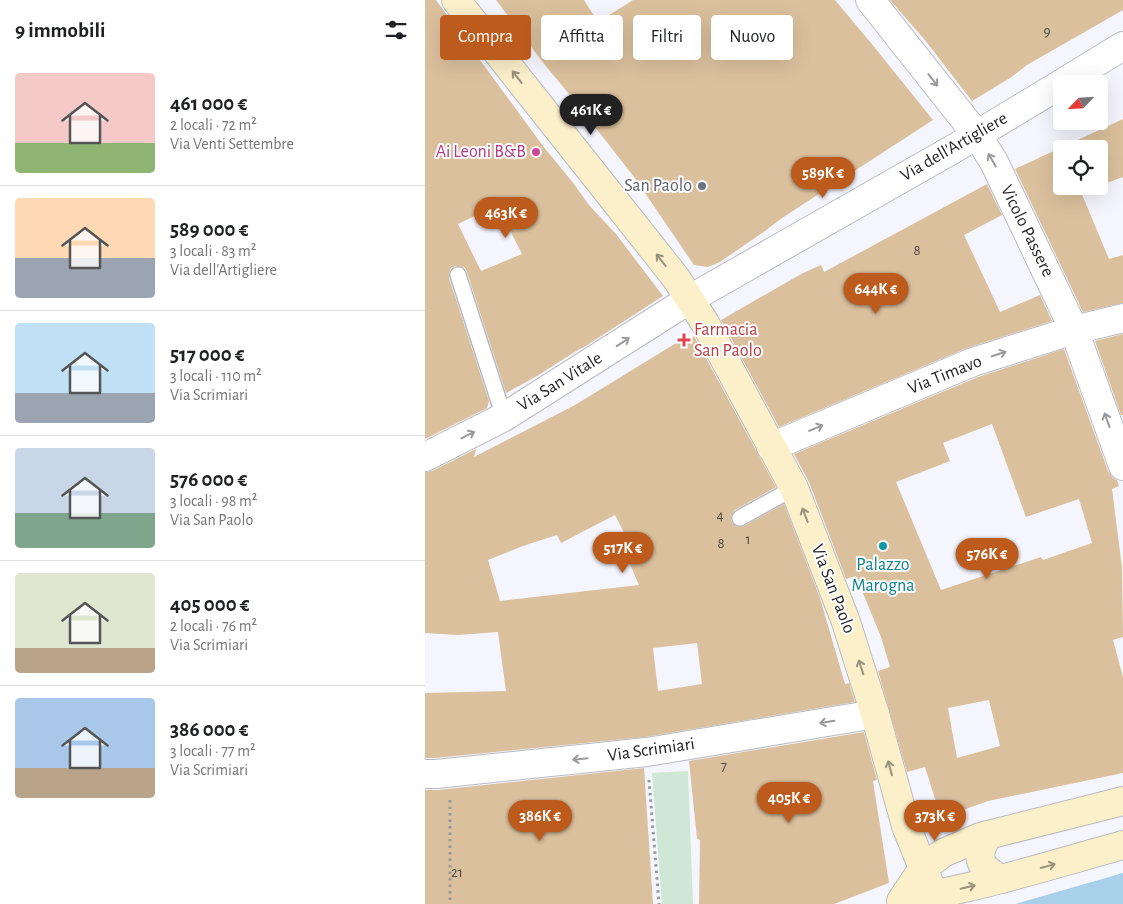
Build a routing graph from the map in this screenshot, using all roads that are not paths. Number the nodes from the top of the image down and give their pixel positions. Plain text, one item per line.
1 (456, 0) edge
2 (870, 0) edge
3 (1123, 46) edge
4 (1076, 75) edge
5 (1053, 89) edge
6 (977, 135) junction
7 (458, 275) dead end
8 (690, 299) junction
9 (1123, 318) edge
10 (1074, 330) junction
11 (504, 417) junction
12 (771, 447) junction
13 (425, 457) edge
14 (1123, 466) edge
15 (794, 488) junction
16 (740, 518) dead end
17 (875, 714) junction
18 (437, 774) edge
19 (1123, 801) edge
20 (908, 832) junction
21 (984, 836) junction
22 (1123, 845) edge
23 (923, 868) junction
24 (1001, 879) junction
25 (935, 899) edge
26 (895, 902) edge

8 -> 1 street, Via San Paolo
2 -> 6 street, Vicolo Passere
3 - 4 street, Via dell'Artigliere
5 - 6 street, Via dell'Artigliere
6 - 8 street, Via dell'Artigliere
10 -> 6 street, Vicolo Passere
7 - 11 lane
11 -> 8 street, Via San Vitale
8 - 12 street, Via San Paolo
9 - 10 street, Via Timavo
12 -> 10 street, Via Timavo
14 -> 10 street, Vicolo Passere
13 -> 11 street, Via San Vitale
12 - 15 street, Via San Paolo
15 - 16 lane
17 -> 15 street, Via San Paolo
17 -> 18 street, Via Scrimiari
20 -> 17 street, Via San Paolo
19 - 21 street
20 - 21 street
20 - 23 street, Via San Paolo
21 - 23 street
21 - 24 street
21 - 25 street
24 -> 22 street
23 - 25 street, Via San Paolo
23 - 26 street
25 -> 24 street
25 - 26 street

